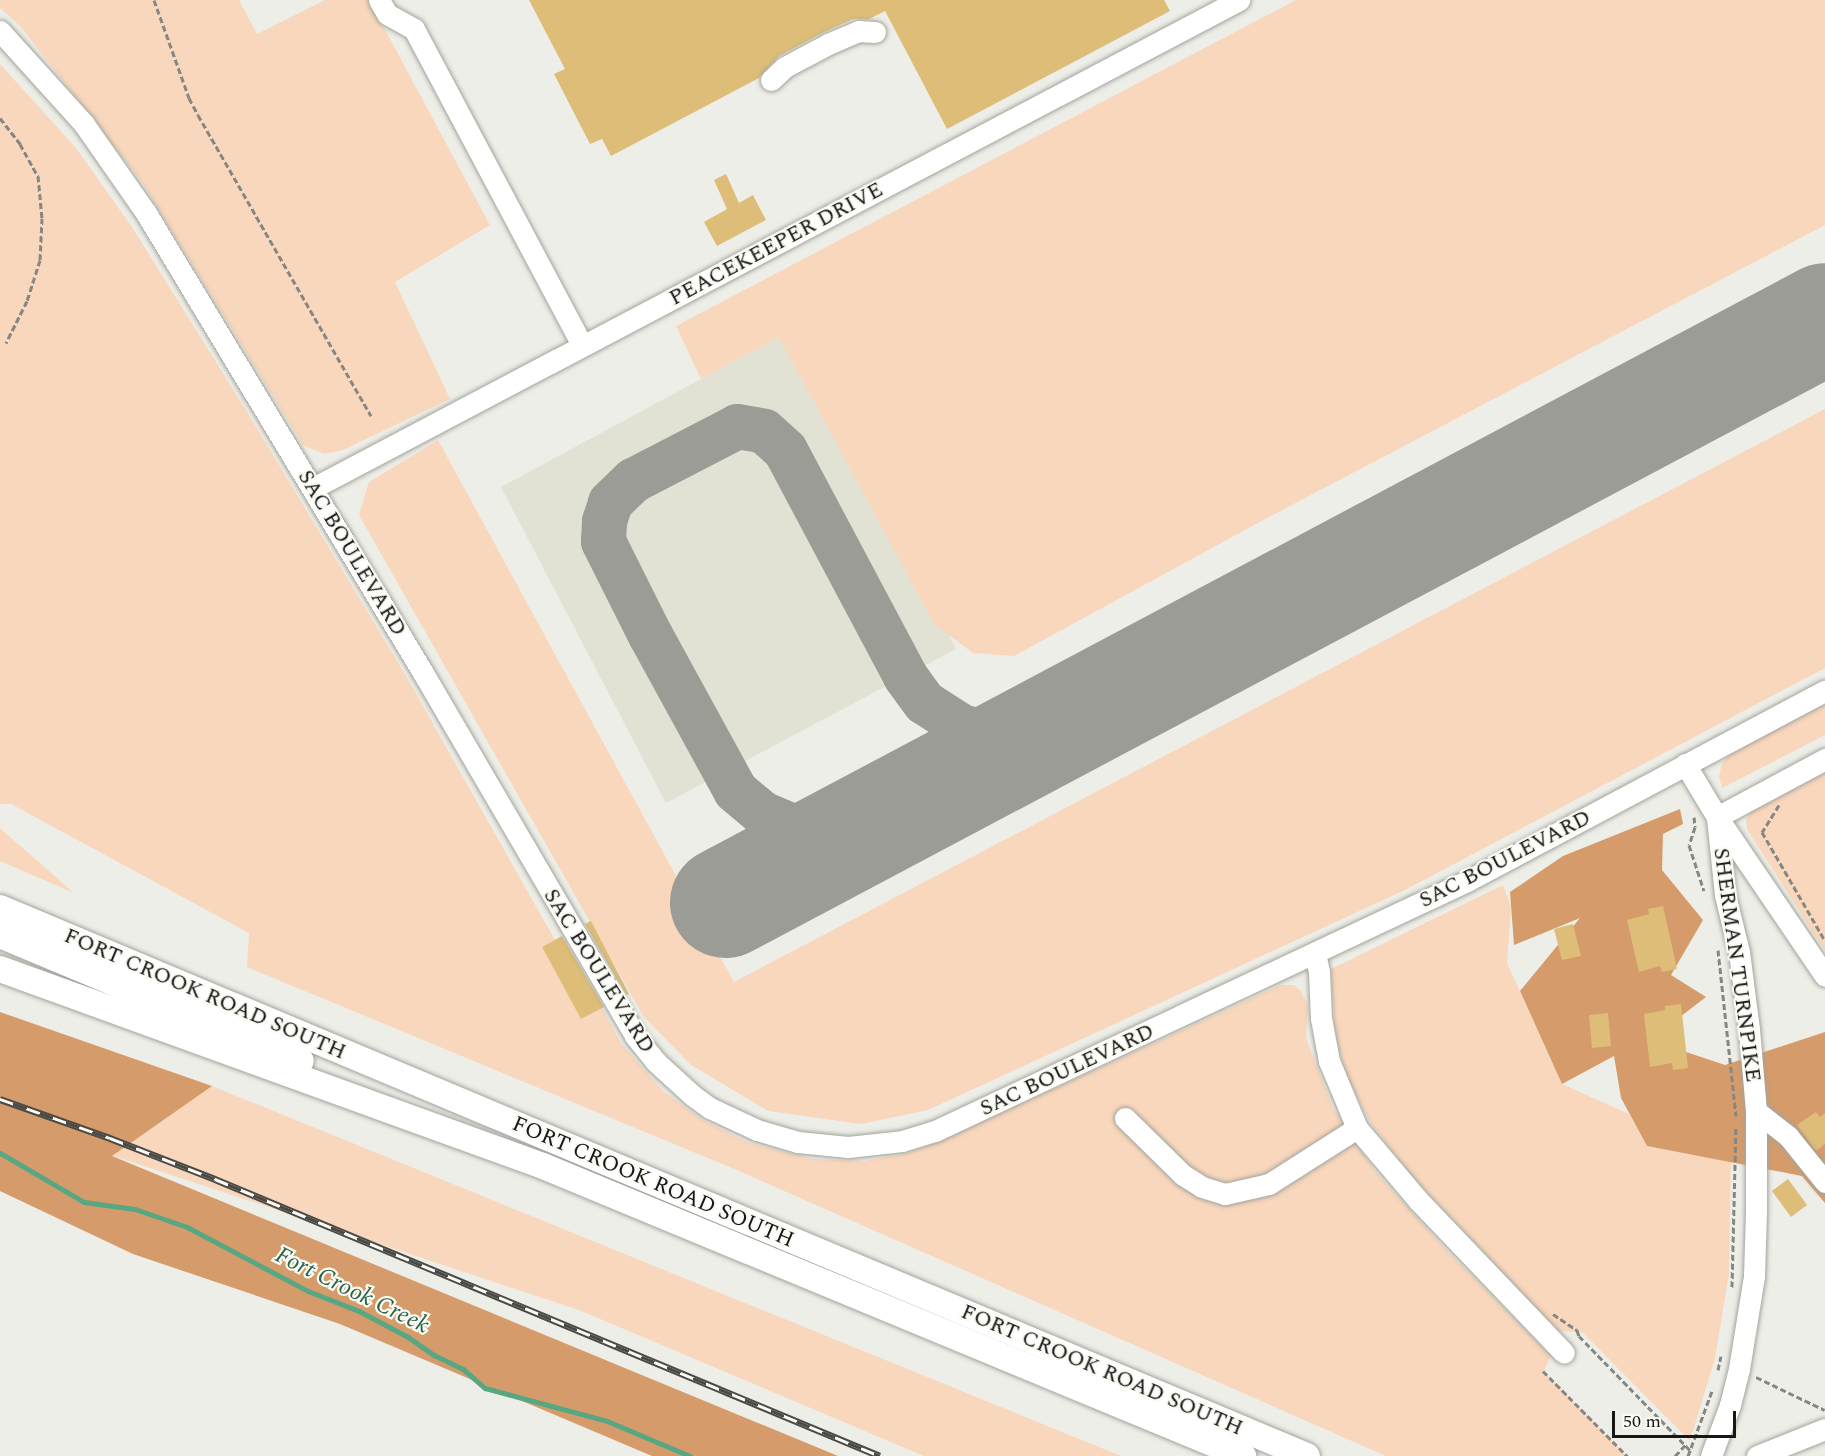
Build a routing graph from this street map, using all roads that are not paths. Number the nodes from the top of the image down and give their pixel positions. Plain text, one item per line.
1 (380, 0) edge
2 (1239, 0) edge
3 (0, 31) edge
4 (874, 32) dead end
5 (771, 80) dead end
6 (582, 345) junction
7 (313, 488) junction
8 (1825, 691) edge
9 (1825, 759) edge
10 (1685, 764) junction
11 (1717, 818) junction
12 (0, 908) edge
13 (0, 935) edge
14 (1315, 953) junction
15 (0, 969) edge
16 (1825, 976) edge
17 (1756, 1112) junction
18 (1125, 1118) dead end
19 (1357, 1128) junction
20 (543, 1166) junction
21 (1825, 1182) edge
22 (1564, 1353) dead end
23 (1825, 1429) edge
24 (1704, 1455) edge
25 (1243, 1456) edge
26 (1307, 1456) edge
27 (1757, 1456) edge

1 - 6 street
2 - 6 street, PEACEKEEPER DRIVE
3 - 7 street, SAC BOULEVARD
4 - 5 street
6 - 7 street, PEACEKEEPER DRIVE
7 - 14 street, SAC BOULEVARD
8 - 10 street, SAC BOULEVARD
9 - 11 street
10 - 11 street, SHERMAN TURNPIKE
10 - 14 street, SAC BOULEVARD
11 - 16 street
11 - 17 street, SHERMAN TURNPIKE
12 - 26 main road, FORT CROOK ROAD SOUTH
13 - 20 main road
14 - 19 street
15 - 20 main road, FORT CROOK ROAD SOUTH
17 - 21 street
17 - 24 street, SHERMAN TURNPIKE
18 - 19 street
19 - 22 street
20 - 25 main road, FORT CROOK ROAD SOUTH
23 - 27 street

